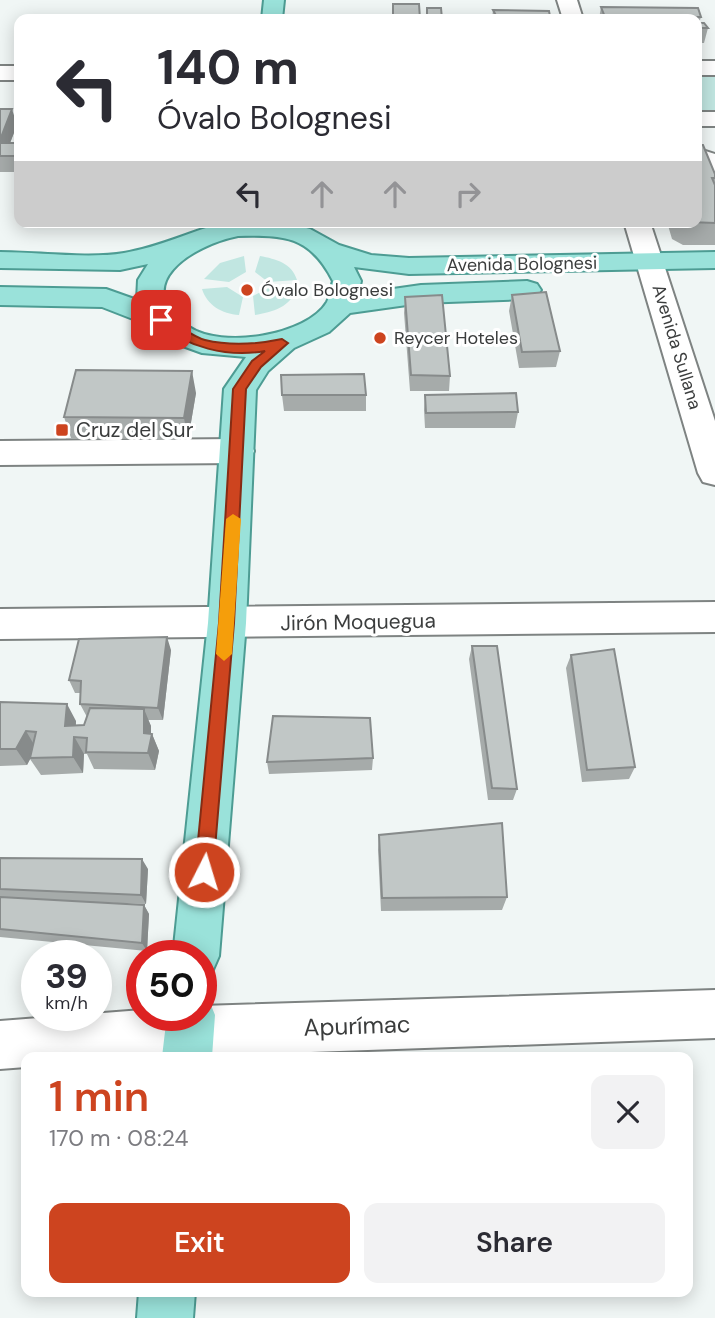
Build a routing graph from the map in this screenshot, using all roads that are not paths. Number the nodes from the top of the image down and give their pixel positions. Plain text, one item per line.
1 (222, 228) edge
2 (259, 228) edge
3 (291, 228) edge
4 (639, 228) edge
5 (176, 250) junction
6 (330, 251) junction
7 (0, 260) edge
8 (715, 260) edge
9 (655, 273) junction
10 (715, 284) edge
11 (0, 296) edge
12 (341, 305) junction
13 (161, 320) junction
14 (282, 343) junction
15 (204, 344) junction
16 (240, 389) junction
17 (238, 451) junction
18 (0, 453) edge
19 (715, 473) edge
20 (715, 617) edge
21 (227, 623) junction
22 (0, 624) edge
23 (197, 940) edge
24 (715, 1014) edge
25 (189, 1034) edge
26 (0, 1045) edge
27 (167, 1297) edge
28 (165, 1318) edge

1 - 5 main road
2 - 3 main road
3 - 6 main road
4 - 9 street, Avenida Sullana
5 - 7 main road
5 - 13 main road
6 - 9 main road, Avenida Bolognesi
6 - 12 main road
8 - 9 main road, Avenida Bolognesi
9 - 10 main road, Avenida Bolognesi
9 - 12 main road, Avenida Bolognesi
9 - 19 street, Avenida Sullana
11 - 13 main road
12 - 14 main road
13 - 15 main road
14 - 15 main road
14 - 16 main road
15 - 16 main road
16 - 17 main road
17 - 18 street
17 - 21 main road
20 - 21 street, Jirón Moquegua
21 - 22 street, Jirón Moquegua
21 - 23 main road
24 - 25 street, Apurímac
25 - 26 street, Apurímac
27 - 28 main road

